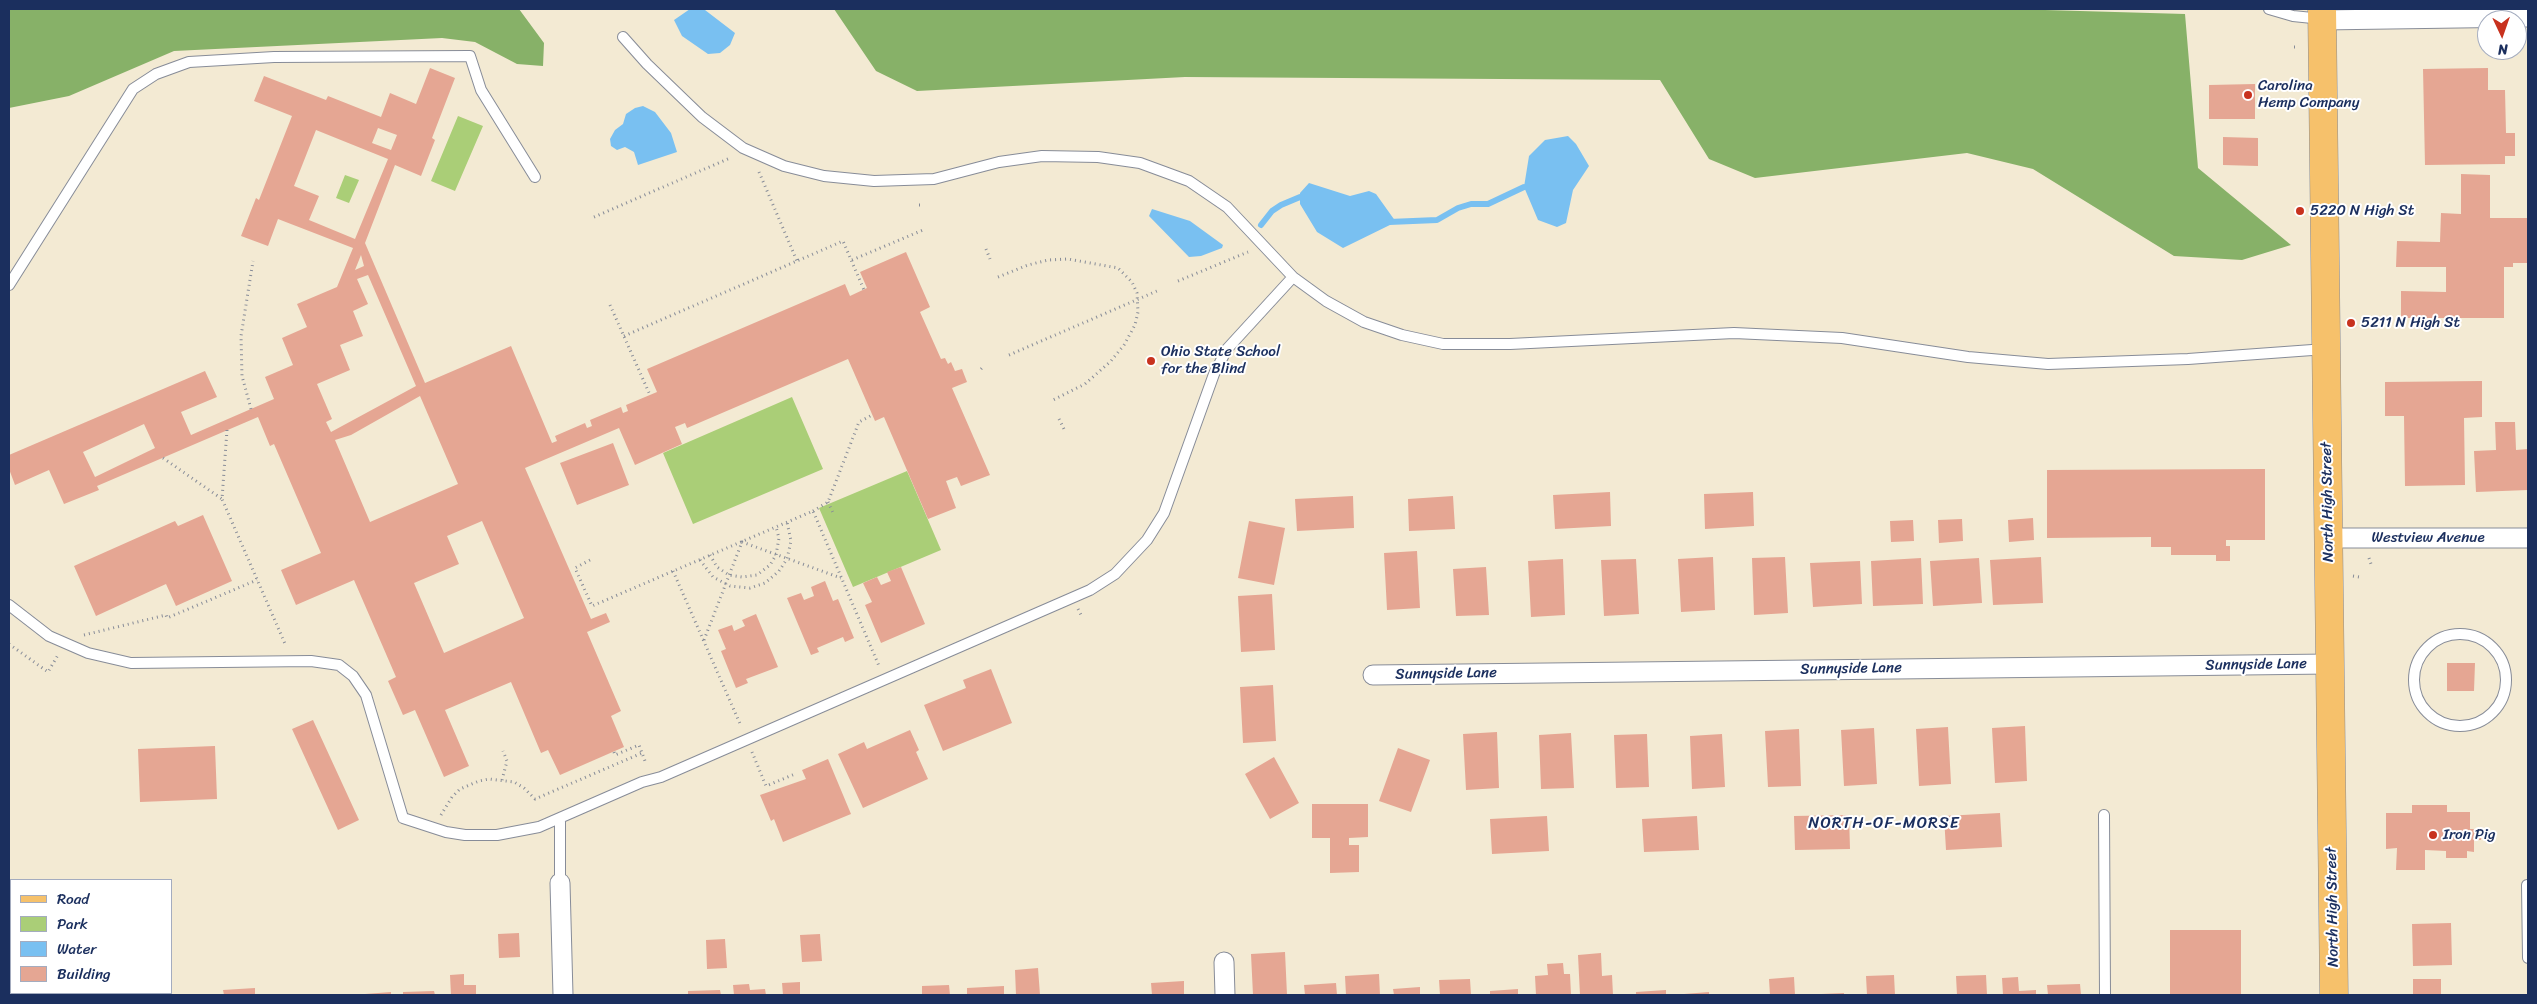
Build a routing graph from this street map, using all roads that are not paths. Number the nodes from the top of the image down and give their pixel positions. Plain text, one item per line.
1 (2269, 9) edge
2 (2463, 13) edge
3 (2322, 14) edge
4 (2528, 17) edge
5 (623, 37) dead end
6 (535, 177) dead end
7 (1293, 277) junction
8 (9, 286) edge
9 (2326, 349) junction
10 (2328, 538) junction
11 (2528, 538) edge
12 (9, 605) edge
13 (2330, 664) junction
14 (1373, 674) dead end
15 (2414, 674) joint
16 (2104, 815) dead end
17 (560, 818) junction
18 (560, 883) joint
19 (2527, 885) dead end
20 (2528, 958) edge
21 (1224, 962) dead end
22 (563, 995) edge
23 (1225, 995) edge
24 (2105, 995) edge
25 (2334, 995) edge

1 - 3 lane
2 - 3 street
2 - 4 street
3 - 9 main road, North High Street
5 - 7 lane
6 - 8 lane
7 - 9 lane
7 - 17 lane
9 - 10 main road, North High Street
10 - 11 street, Westview Avenue
10 - 13 main road, North High Street
12 - 17 lane
13 - 14 street, Sunnyside Lane
13 - 25 main road, North High Street
15 - 15 lane
16 - 24 lane
17 - 18 lane
18 - 22 street
19 - 20 lane
21 - 23 street

